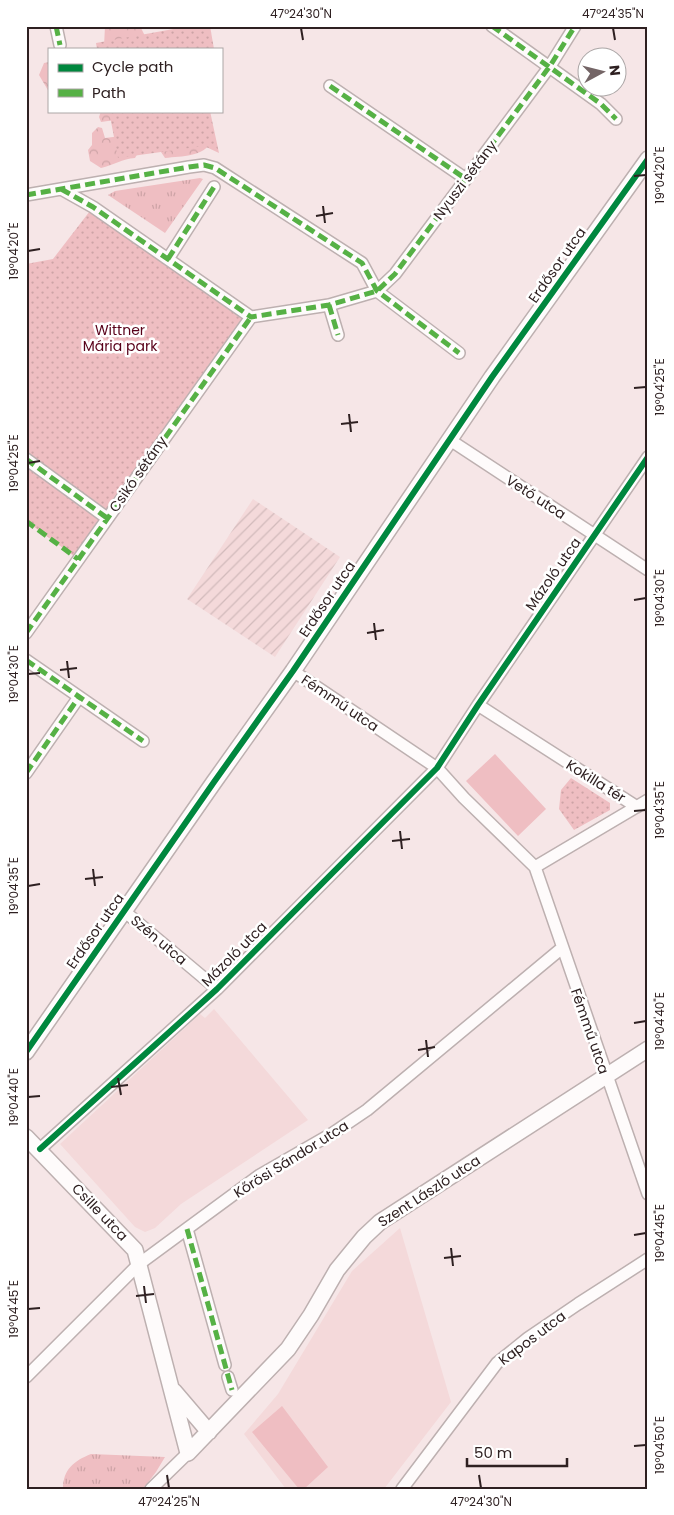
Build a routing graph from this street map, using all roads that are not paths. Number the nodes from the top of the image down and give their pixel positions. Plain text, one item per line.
1 (56, 26) edge
2 (492, 26) edge
3 (575, 26) edge
4 (60, 45) dead end
5 (550, 66) junction
6 (330, 86) dead end
7 (616, 119) dead end
8 (648, 159) edge
9 (466, 179) junction
10 (214, 187) dead end
11 (61, 189) junction
12 (26, 195) edge
13 (168, 259) junction
14 (377, 291) junction
15 (329, 305) junction
16 (251, 317) junction
17 (338, 335) dead end
18 (459, 352) dead end
19 (450, 440) junction
20 (648, 457) edge
21 (26, 459) edge
22 (107, 518) junction
23 (595, 536) junction
24 (648, 570) edge
25 (26, 633) edge
26 (26, 660) edge
27 (293, 671) junction
28 (79, 697) junction
29 (478, 705) junction
30 (143, 741) dead end
31 (437, 768) junction
32 (26, 773) edge
33 (648, 800) edge
34 (637, 807) junction
35 (535, 867) junction
36 (124, 911) junction
37 (562, 948) junction
38 (217, 989) junction
39 (648, 1049) edge
40 (26, 1052) edge
41 (607, 1077) junction
42 (26, 1137) edge
43 (40, 1149) junction
44 (648, 1194) edge
45 (186, 1229) junction
46 (648, 1259) edge
47 (139, 1264) junction
48 (225, 1365) dead end
49 (26, 1377) edge
50 (228, 1377) dead end
51 (172, 1388) junction
52 (232, 1390) dead end
53 (209, 1432) junction
54 (188, 1452) junction
55 (151, 1489) edge
56 (402, 1489) edge

1 - 4 street
2 - 5 street
3 - 5 street, Nyuszi sétány
5 - 7 street
5 - 9 street, Nyuszi sétány
6 - 9 street
8 - 19 street, Erdősor utca
9 - 14 street, Nyuszi sétány
10 - 13 street
11 - 12 street
11 - 13 street
11 - 14 street
13 - 16 street
14 - 15 street
14 - 18 street
15 - 16 street
15 - 17 street
16 - 22 street, Csikó sétány
19 - 23 street, Vető utca
19 - 27 street, Erdősor utca
20 - 23 street, Mázoló utca
21 - 22 street
22 - 25 street, Csikó sétány
23 - 24 street, Vető utca
23 - 29 street, Mázoló utca
26 - 28 street
27 - 31 street, Fémmű utca
27 - 36 street, Erdősor utca
28 - 30 street
28 - 32 street
29 - 31 street
29 - 34 street, Kokilla tér
31 - 35 street
31 - 38 street, Mázoló utca
33 - 34 street
34 - 35 street, Kokilla tér
35 - 37 street, Fémmű utca
36 - 38 street, Szén utca
36 - 40 street, Erdősor utca
37 - 41 street, Fémmű utca
37 - 45 street, Kőrösi Sándor utca
38 - 43 street, Mázoló utca
39 - 41 street, Szent László utca
41 - 44 street, Fémmű utca
41 - 53 street, Szent László utca
42 - 43 street, Csille utca
43 - 47 street, Csille utca
45 - 47 street, Kőrösi Sándor utca
45 - 48 street
46 - 56 street, Kapos utca
47 - 49 street, Kőrösi Sándor utca
47 - 51 street, Csille utca
50 - 52 street
51 - 53 street, Csille utca
51 - 54 street, Csille utca
53 - 54 street, Szent László utca
54 - 55 street, Szent László utca

